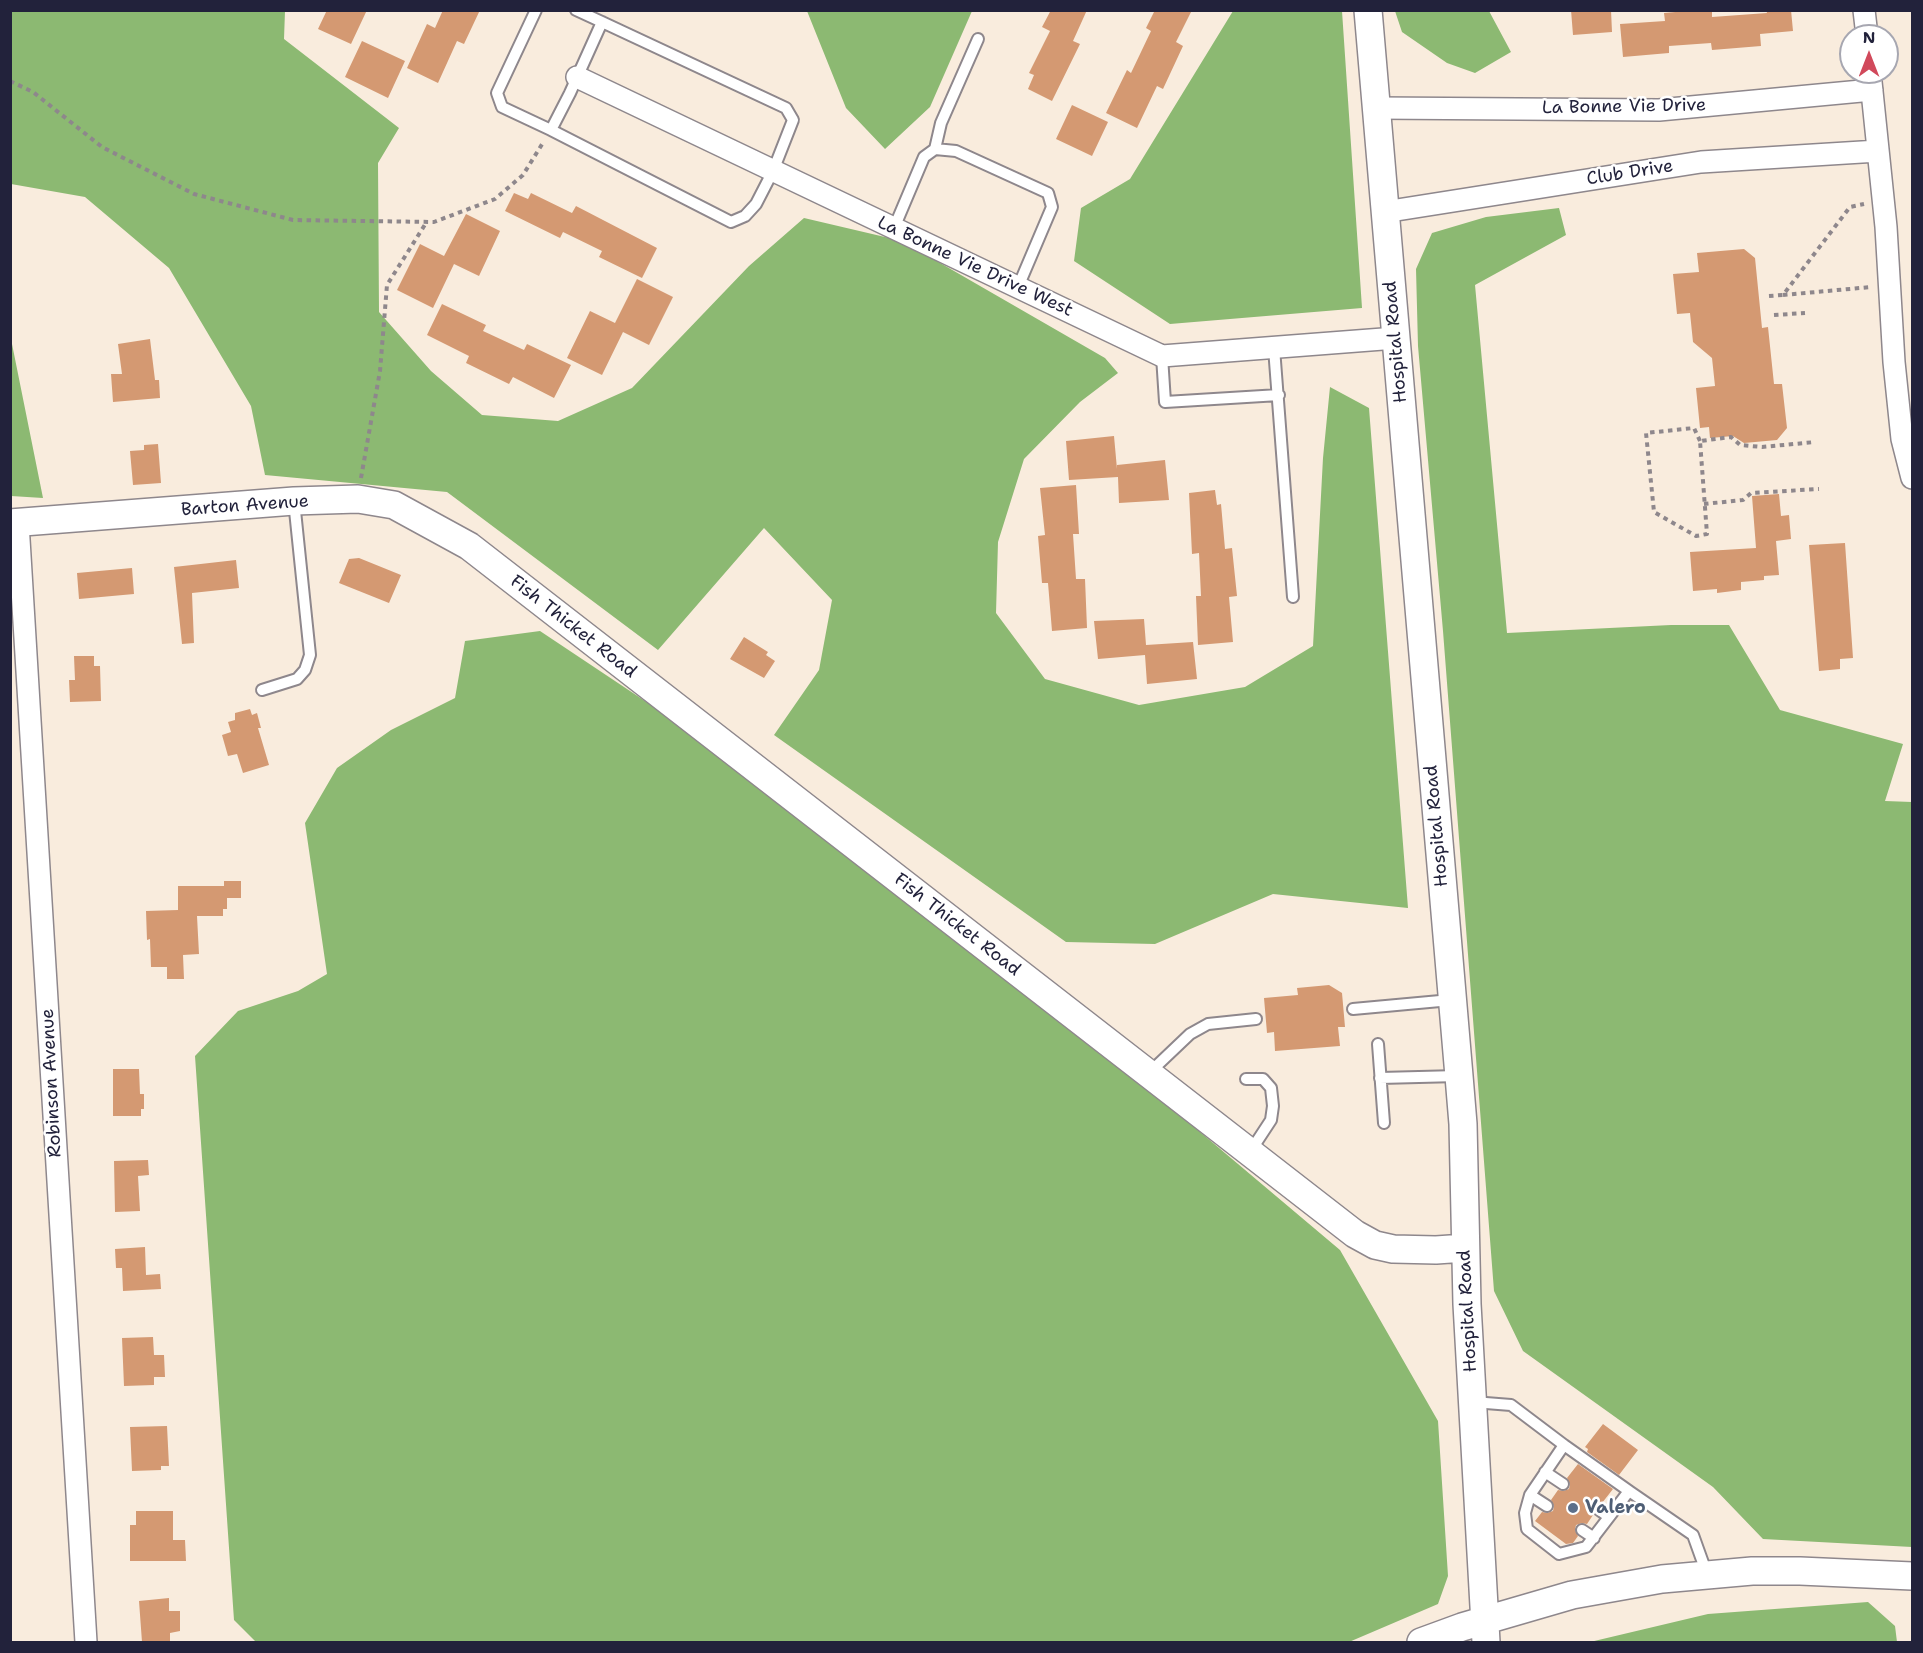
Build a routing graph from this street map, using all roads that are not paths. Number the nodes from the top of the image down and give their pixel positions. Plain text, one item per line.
1 (536, 10) edge
2 (576, 10) edge
3 (1368, 10) edge
4 (602, 22) junction
5 (978, 39) dead end
6 (577, 77) junction
7 (1849, 84) edge
8 (1871, 84) edge
9 (1376, 108) junction
10 (550, 130) junction
11 (934, 149) junction
12 (1878, 151) junction
13 (773, 171) junction
14 (1384, 212) junction
15 (894, 228) junction
16 (1018, 287) junction
17 (1396, 338) junction
18 (1274, 348) junction
19 (1162, 356) junction
20 (1279, 395) junction
21 (1912, 478) edge
22 (294, 501) junction
23 (14, 523) edge
24 (470, 546) joint
25 (1293, 597) dead end
26 (262, 690) dead end
27 (1452, 1000) junction
28 (1353, 1009) dead end
29 (1256, 1019) dead end
30 (1378, 1044) dead end
31 (1149, 1073) junction
32 (1459, 1076) junction
33 (1380, 1078) junction
34 (1246, 1079) dead end
35 (1383, 1123) dead end
36 (1250, 1152) junction
37 (1465, 1248) junction
38 (1473, 1402) junction
39 (1564, 1445) junction
40 (1545, 1472) junction
41 (1563, 1484) dead end
42 (1629, 1491) junction
43 (1530, 1495) junction
44 (1546, 1506) dead end
45 (1598, 1509) dead end
46 (1610, 1517) junction
47 (1582, 1530) dead end
48 (1594, 1538) junction
49 (1707, 1574) junction
50 (1912, 1576) edge
51 (1485, 1631) edge
52 (86, 1642) edge
53 (1421, 1642) edge

1 - 10 lane
2 - 4 lane
3 - 9 street, Hospital Road
4 - 6 lane
4 - 13 lane
5 - 11 lane
6 - 10 lane
6 - 13 street, La Bonne Vie Drive West
7 - 9 street, La Bonne Vie Drive
8 - 12 street, La Bonne Vie Drive
9 - 14 street, Hospital Road
10 - 13 lane
11 - 15 lane
11 - 16 lane
12 - 14 street, Club Drive
12 - 21 street, La Bonne Vie Drive
13 - 15 street, La Bonne Vie Drive West
14 - 17 street, Hospital Road
15 - 16 street, La Bonne Vie Drive West
16 - 19 street, La Bonne Vie Drive West
17 - 18 street, La Bonne Vie Drive West
17 - 27 street, Hospital Road
18 - 19 street, La Bonne Vie Drive West
18 - 20 lane
19 - 20 lane
20 - 25 lane
22 - 23 street, Barton Avenue
22 - 24 street, Barton Avenue
22 - 26 lane
23 - 52 street, Robinson Avenue
24 - 31 street, Fish Thicket Road
27 - 28 lane
27 - 32 street, Hospital Road
29 - 31 lane
30 - 33 lane
31 - 36 street, Fish Thicket Road
32 - 33 lane
32 - 37 street, Hospital Road
33 - 35 lane
34 - 36 lane
36 - 37 street, Fish Thicket Road
37 - 38 street, Hospital Road
38 - 39 lane
38 - 51 street, Hospital Road
39 - 40 lane
39 - 42 lane
40 - 41 lane
40 - 43 lane
42 - 46 lane
42 - 49 lane
43 - 44 lane
43 - 48 lane
45 - 46 lane
46 - 48 lane
47 - 48 lane
49 - 50 street
49 - 51 street
51 - 53 street

